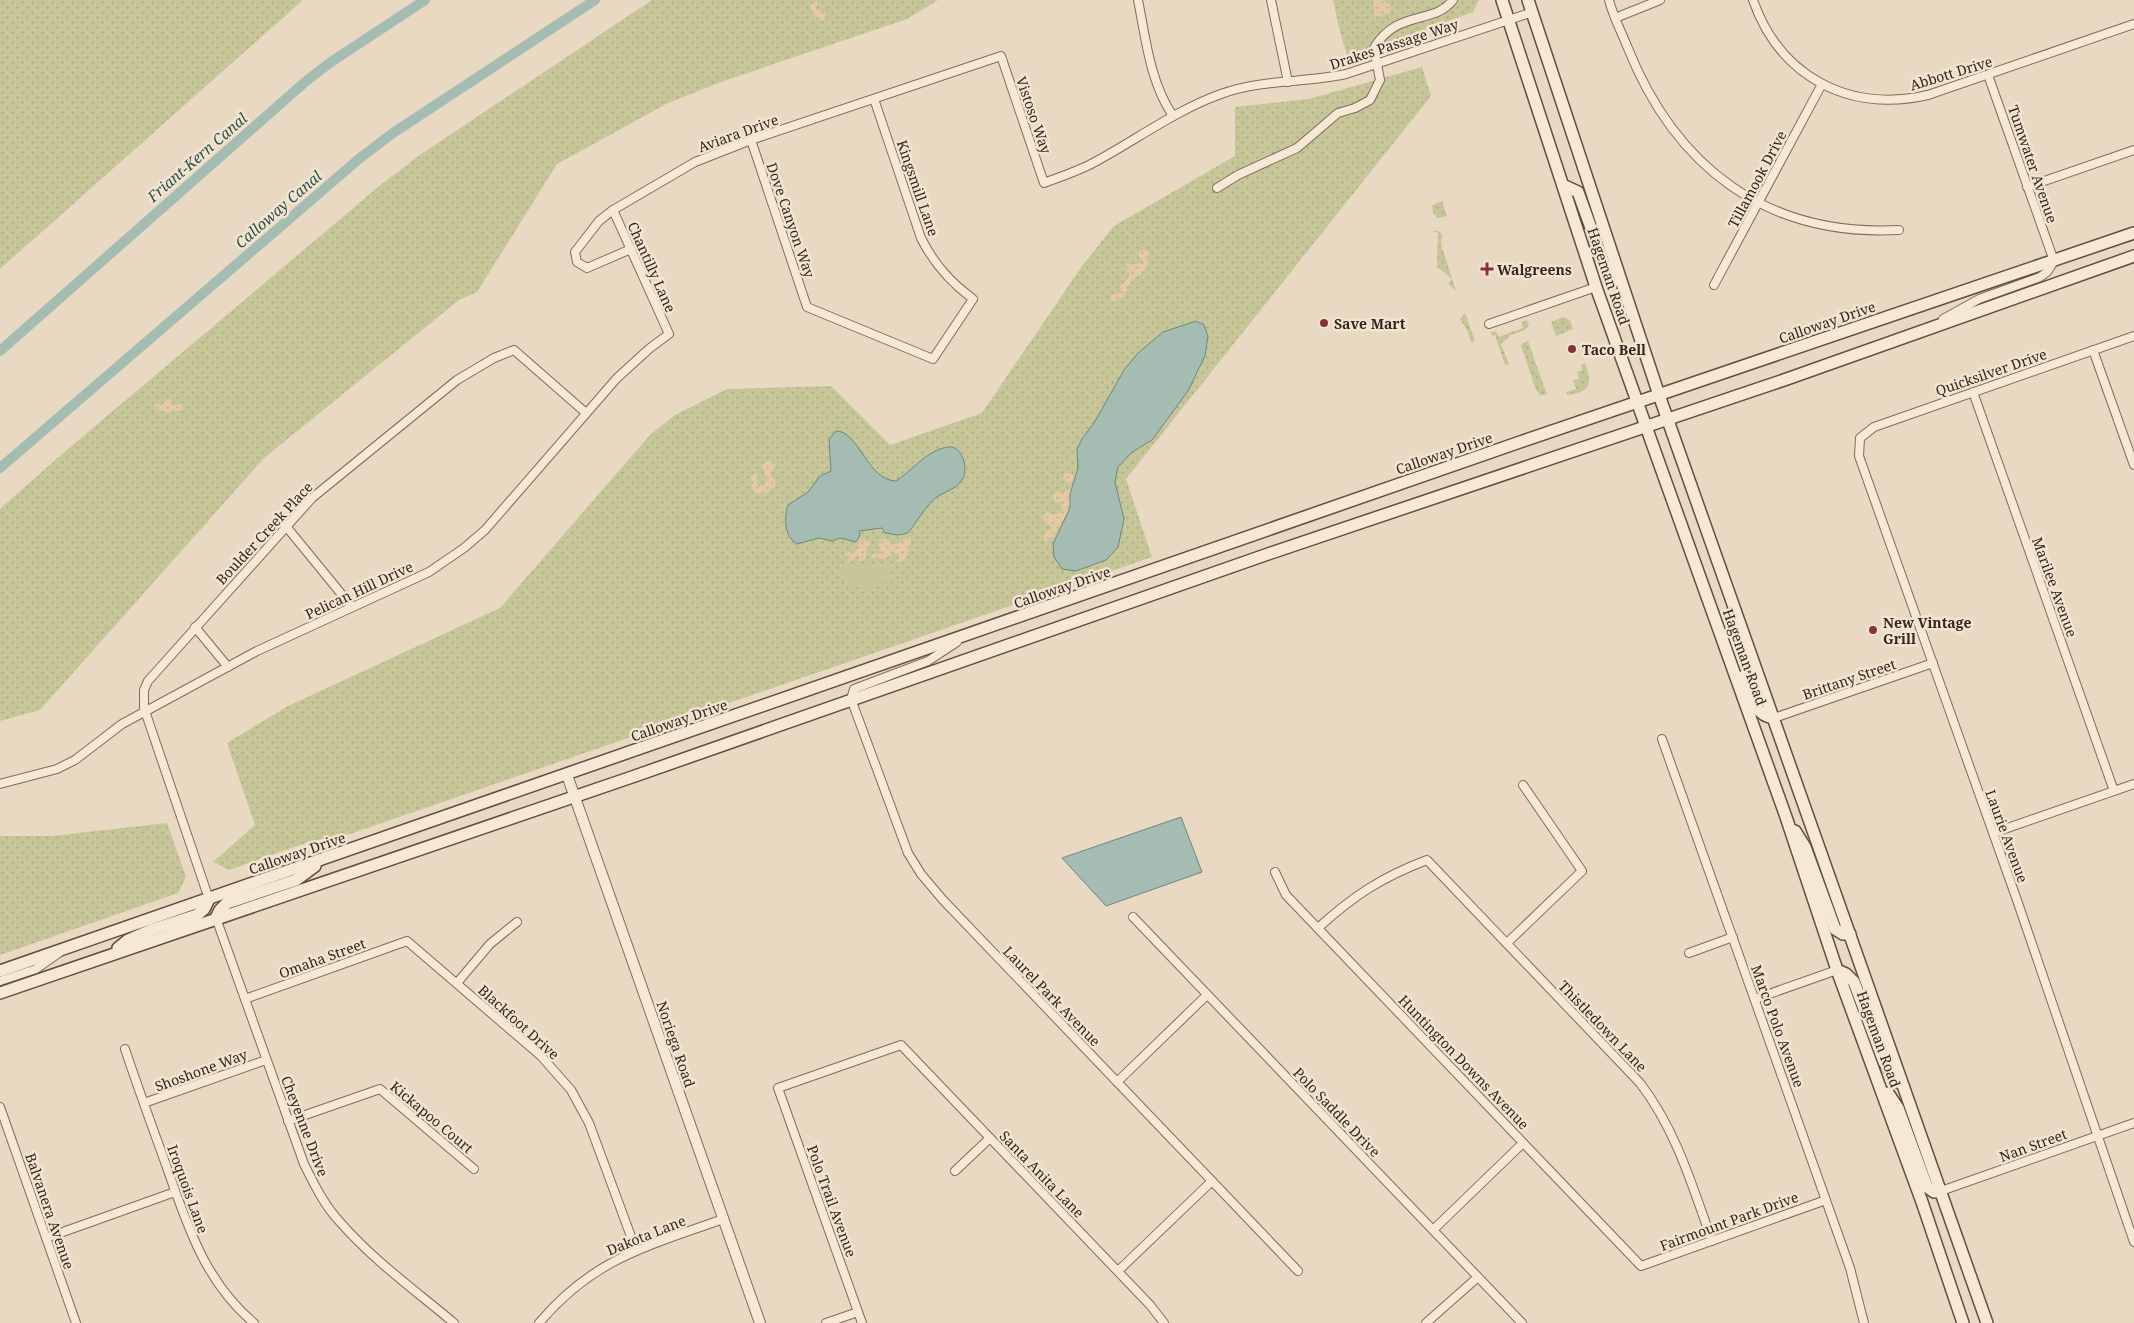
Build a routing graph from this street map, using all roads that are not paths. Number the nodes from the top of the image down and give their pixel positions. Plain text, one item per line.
1 (1138, 0) edge
2 (1271, 0) edge
3 (1453, 0) edge
4 (1502, 0) edge
5 (1528, 0) edge
6 (1609, 0) edge
7 (1660, 0) edge
8 (1753, 0) edge
9 (1533, 12) junction
10 (1615, 18) junction
11 (1509, 20) junction
12 (2134, 24) edge
13 (1001, 56) joint
14 (1377, 64) junction
15 (1988, 75) junction
16 (1288, 82) junction
17 (1822, 84) junction
18 (874, 99) junction
19 (1174, 116) junction
20 (751, 140) junction
21 (2134, 150) edge
22 (1044, 183) joint
23 (1563, 185) junction
24 (2027, 187) junction
25 (1217, 188) dead end
26 (1758, 202) junction
27 (613, 210) junction
28 (1899, 230) dead end
29 (2134, 233) edge
30 (631, 249) junction
31 (2134, 256) edge
32 (2054, 261) junction
33 (1714, 285) dead end
34 (1596, 287) junction
35 (1622, 287) junction
36 (1488, 324) dead end
37 (1925, 329) junction
38 (669, 334) joint
39 (2134, 336) edge
40 (2093, 350) junction
41 (933, 359) joint
42 (1973, 392) junction
43 (1659, 395) junction
44 (1637, 402) junction
45 (586, 413) junction
46 (1668, 418) junction
47 (1646, 425) junction
48 (1860, 438) joint
49 (2134, 465) edge
50 (286, 525) junction
51 (1711, 606) junction
52 (352, 607) junction
53 (195, 627) junction
54 (963, 638) junction
55 (1933, 663) junction
56 (228, 667) junction
57 (851, 699) junction
58 (145, 712) junction
59 (1774, 718) junction
60 (1662, 739) dead end
61 (567, 775) junction
62 (0, 784) edge
63 (2134, 784) edge
64 (1523, 785) dead end
65 (2114, 791) junction
66 (574, 796) junction
67 (1786, 817) junction
68 (1993, 833) junction
69 (327, 858) junction
70 (1275, 872) dead end
71 (210, 899) junction
72 (1133, 917) dead end
73 (216, 918) junction
74 (517, 922) dead end
75 (1318, 928) junction
76 (1850, 934) junction
77 (1733, 937) junction
78 (407, 941) joint
79 (1506, 944) junction
80 (69, 947) junction
81 (1689, 953) dead end
82 (108, 956) junction
83 (1837, 970) junction
84 (0, 971) edge
85 (0, 981) edge
86 (456, 983) junction
87 (0, 993) edge
88 (1207, 995) junction
89 (245, 999) junction
90 (1754, 999) junction
91 (125, 1049) dead end
92 (266, 1060) junction
93 (1879, 1080) junction
94 (1117, 1082) junction
95 (778, 1088) joint
96 (1906, 1093) junction
97 (144, 1104) junction
98 (0, 1106) edge
99 (288, 1121) junction
100 (2134, 1123) edge
101 (2098, 1136) junction
102 (990, 1138) junction
103 (1524, 1143) junction
104 (474, 1169) dead end
105 (955, 1171) dead end
106 (1212, 1181) junction
107 (1942, 1191) junction
108 (175, 1192) junction
109 (1826, 1200) junction
110 (723, 1219) junction
111 (1433, 1230) junction
112 (46, 1238) junction
113 (1712, 1241) junction
114 (2134, 1242) edge
115 (636, 1250) junction
116 (1641, 1266) joint
117 (1118, 1271) junction
118 (1298, 1271) dead end
119 (1478, 1277) junction
120 (858, 1312) junction
121 (76, 1323) edge
122 (254, 1323) edge
123 (453, 1323) edge
124 (538, 1323) edge
125 (760, 1323) edge
126 (826, 1323) edge
127 (862, 1323) edge
128 (1164, 1323) edge
129 (1426, 1323) edge
130 (1522, 1323) edge
131 (1863, 1323) edge
132 (1963, 1323) edge
133 (1987, 1323) edge

1 - 19 street
2 - 16 street
3 - 14 street
4 - 11 main road, Hageman Road
5 - 9 main road, Hageman Road
6 - 10 street
7 - 10 street
8 - 17 street, Abbott Drive
9 - 11 street, Drakes Passage Way
9 - 35 main road, Hageman Road
10 - 26 street
11 - 14 street, Drakes Passage Way
11 - 23 main road, Hageman Road
12 - 15 street, Abbott Drive
13 - 18 street, Aviara Drive
13 - 22 street, Vistoso Way
14 - 16 street, Drakes Passage Way
14 - 25 street
15 - 17 street, Abbott Drive
15 - 24 street, Tumwater Avenue
16 - 19 street, Drakes Passage Way
17 - 26 street, Tillamook Drive
18 - 20 street, Aviara Drive
18 - 41 street, Kingsmill Lane
19 - 22 street, Drakes Passage Way
20 - 27 street, Aviara Drive
20 - 41 street, Dove Canyon Way
21 - 24 street
23 - 34 main road, Hageman Road
23 - 35 main road
24 - 32 street, Tumwater Avenue
26 - 28 street
26 - 33 street, Tillamook Drive
27 - 30 street, Chantilly Lane
27 - 30 street, Aviara Drive
29 - 32 main road, Calloway Drive
30 - 38 street, Chantilly Lane
31 - 37 main road
32 - 37 street
32 - 43 main road, Calloway Drive
34 - 36 street
34 - 44 main road, Hageman Road
35 - 43 main road, Hageman Road
37 - 46 main road
38 - 45 street, Pelican Hill Drive
39 - 40 street, Quicksilver Drive
40 - 42 street, Quicksilver Drive
40 - 49 street
42 - 48 street, Quicksilver Drive
42 - 65 street, Marilee Avenue
43 - 44 main road, Calloway Drive
43 - 46 main road, Hageman Road
44 - 47 main road, Hageman Road
44 - 54 main road, Calloway Drive
45 - 50 street, Boulder Creek Place
45 - 52 street, Pelican Hill Drive
46 - 47 main road
46 - 59 main road, Hageman Road
47 - 51 main road, Hageman Road
47 - 57 main road
48 - 55 street, Laurie Avenue
50 - 52 street
50 - 53 street, Boulder Creek Place
51 - 59 main road
51 - 67 main road, Hageman Road
52 - 56 street, Pelican Hill Drive
53 - 56 street
53 - 58 street, Boulder Creek Place
54 - 57 street
54 - 61 main road, Calloway Drive
55 - 59 street, Brittany Street
55 - 68 street, Laurie Avenue
56 - 58 street, Pelican Hill Drive
57 - 66 main road
57 - 94 street, Laurel Park Avenue
58 - 62 street, Pelican Hill Drive
58 - 71 street
59 - 76 main road, Hageman Road
60 - 77 street, Marco Polo Avenue
61 - 66 street, Noriega Road
61 - 69 main road, Calloway Drive
63 - 65 street
64 - 79 street
65 - 68 street
66 - 73 main road
66 - 110 street, Noriega Road
67 - 76 main road
67 - 83 main road, Hageman Road
68 - 101 street, Laurie Avenue
69 - 71 main road, Calloway Drive
69 - 73 main road
70 - 75 street, Huntington Downs Avenue
71 - 80 main road, Calloway Drive
71 - 82 main road
72 - 88 street, Polo Saddle Drive
73 - 82 main road
73 - 89 street, Cheyenne Drive
74 - 86 street
75 - 79 street, Thistledown Lane
75 - 103 street, Huntington Downs Avenue
76 - 96 main road, Hageman Road
77 - 81 street
77 - 90 street, Marco Polo Avenue
78 - 86 street, Blackfoot Drive
78 - 89 street, Omaha Street
79 - 113 street, Thistledown Lane
80 - 84 main road, Calloway Drive
80 - 85 street
82 - 87 main road
83 - 90 street
83 - 93 main road, Hageman Road
83 - 96 main road
86 - 115 street, Blackfoot Drive
88 - 94 street
88 - 111 street, Polo Saddle Drive
89 - 92 street, Cheyenne Drive
90 - 109 street, Marco Polo Avenue
91 - 97 street, Iroquois Lane
92 - 97 street, Shoshone Way
92 - 99 street, Cheyenne Drive
93 - 107 main road
93 - 132 main road, Hageman Road
94 - 106 street, Laurel Park Avenue
95 - 102 street, Santa Anita Lane
95 - 120 street, Polo Trail Avenue
96 - 107 main road, Hageman Road
97 - 108 street, Iroquois Lane
98 - 112 street, Balvanera Avenue
99 - 104 street, Kickapoo Court
99 - 123 street, Cheyenne Drive
100 - 101 street, Nan Street
101 - 107 street, Nan Street
101 - 114 street, Laurie Avenue
102 - 105 street
102 - 117 street, Santa Anita Lane
103 - 111 street
103 - 116 street, Huntington Downs Avenue
106 - 117 street
106 - 118 street, Laurel Park Avenue
107 - 133 main road, Hageman Road
108 - 112 street
108 - 122 street, Iroquois Lane
109 - 113 street, Fairmount Park Drive
109 - 131 street, Marco Polo Avenue
110 - 115 street, Dakota Lane
110 - 125 street, Noriega Road
111 - 119 street, Polo Saddle Drive
112 - 121 street, Balvanera Avenue
113 - 116 street, Fairmount Park Drive
115 - 124 street, Dakota Lane
117 - 128 street, Santa Anita Lane
119 - 129 street
119 - 130 street, Polo Saddle Drive
120 - 126 street
120 - 127 street, Polo Trail Avenue

